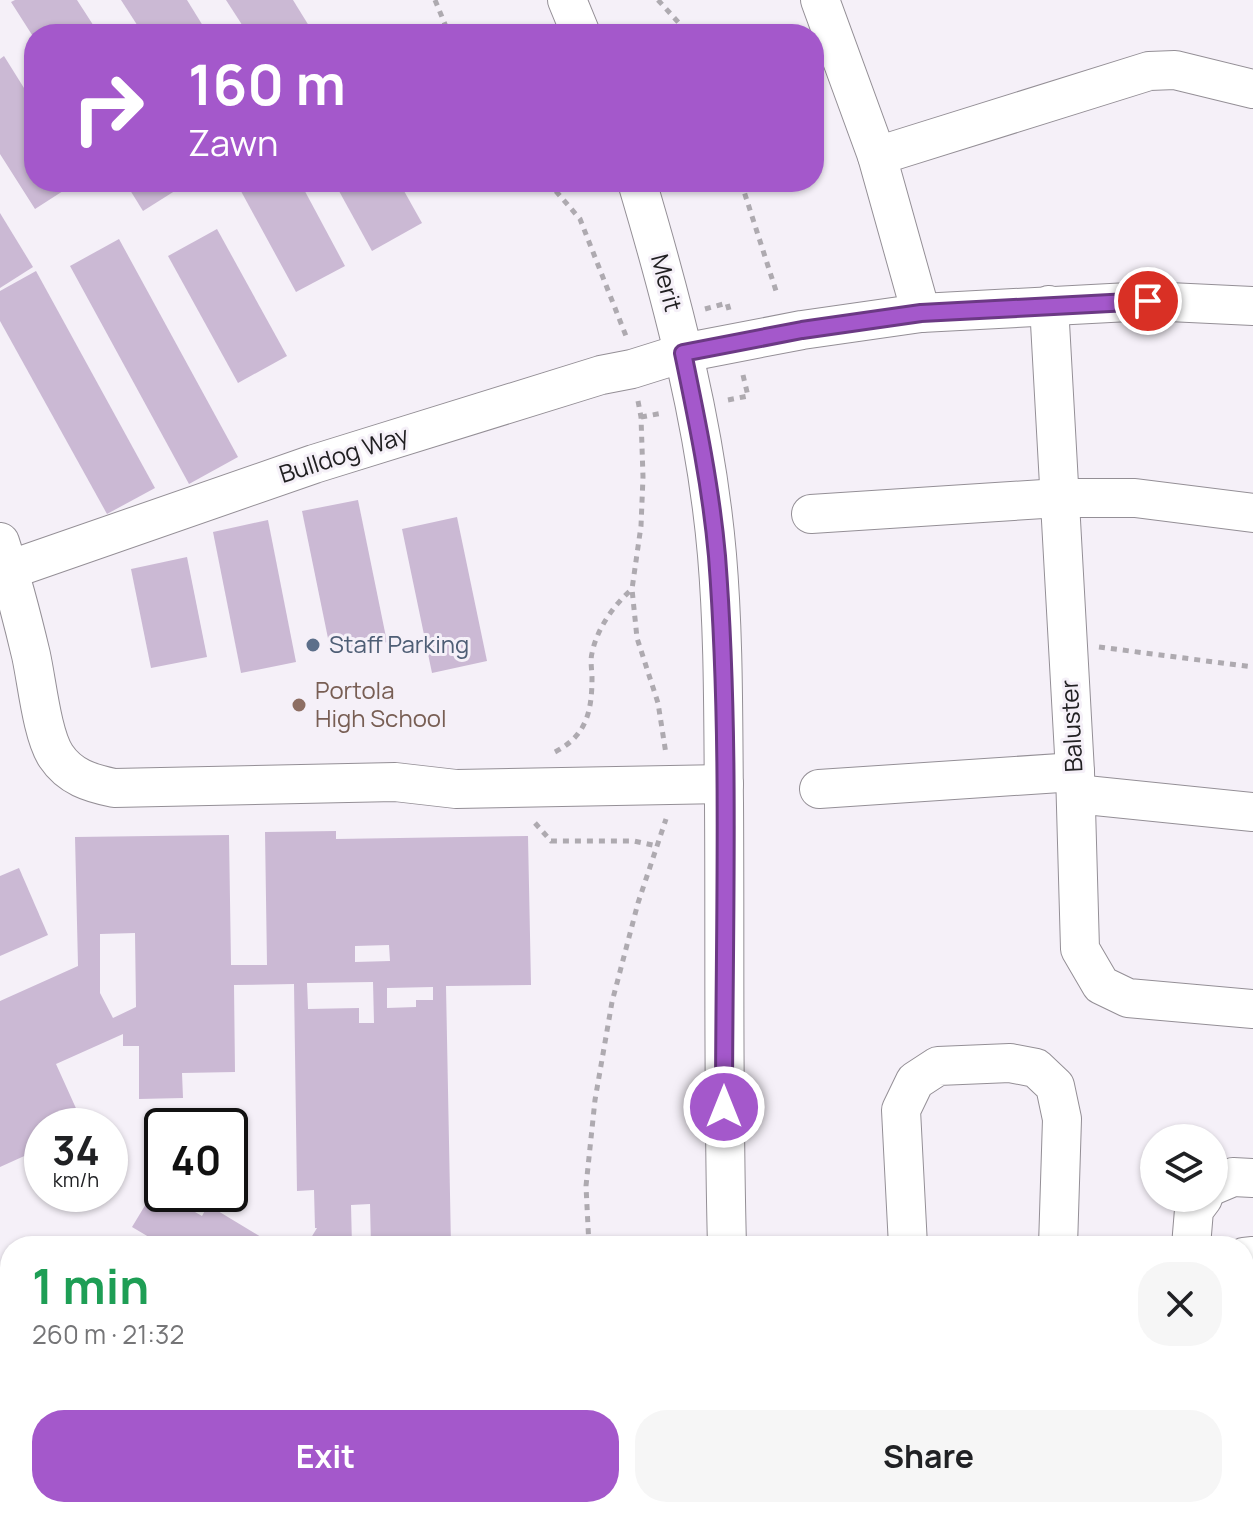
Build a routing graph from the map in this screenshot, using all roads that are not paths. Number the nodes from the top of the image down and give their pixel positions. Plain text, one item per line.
1 (567, 0) edge
2 (820, 0) edge
3 (577, 24) edge
4 (1253, 89) edge
5 (877, 156) junction
6 (640, 192) edge
7 (1049, 305) junction
8 (1253, 306) edge
9 (921, 313) junction
10 (683, 353) junction
11 (1059, 498) junction
12 (1253, 513) edge
13 (811, 514) dead end
14 (4, 556) edge
15 (1075, 783) junction
16 (724, 784) junction
17 (819, 789) dead end
18 (1253, 812) edge
19 (1253, 1009) edge
20 (1253, 1178) edge
21 (1228, 1179) edge
22 (1194, 1212) edge
23 (727, 1236) edge
24 (907, 1236) edge
25 (1058, 1236) edge
26 (1192, 1236) edge

1 - 3 street
2 - 5 street
4 - 5 street
5 - 9 street
6 - 10 street, Merit
7 - 8 street, Bulldog Way
7 - 9 street, Bulldog Way
7 - 11 street, Baluster
9 - 10 street, Bulldog Way
10 - 14 street, Bulldog Way
10 - 16 street, Merit
11 - 12 street
11 - 13 street
11 - 15 street, Baluster
14 - 16 street
15 - 17 street
15 - 18 street
15 - 19 street, Baluster
16 - 23 street, Merit
20 - 21 street
22 - 26 street
24 - 25 street

